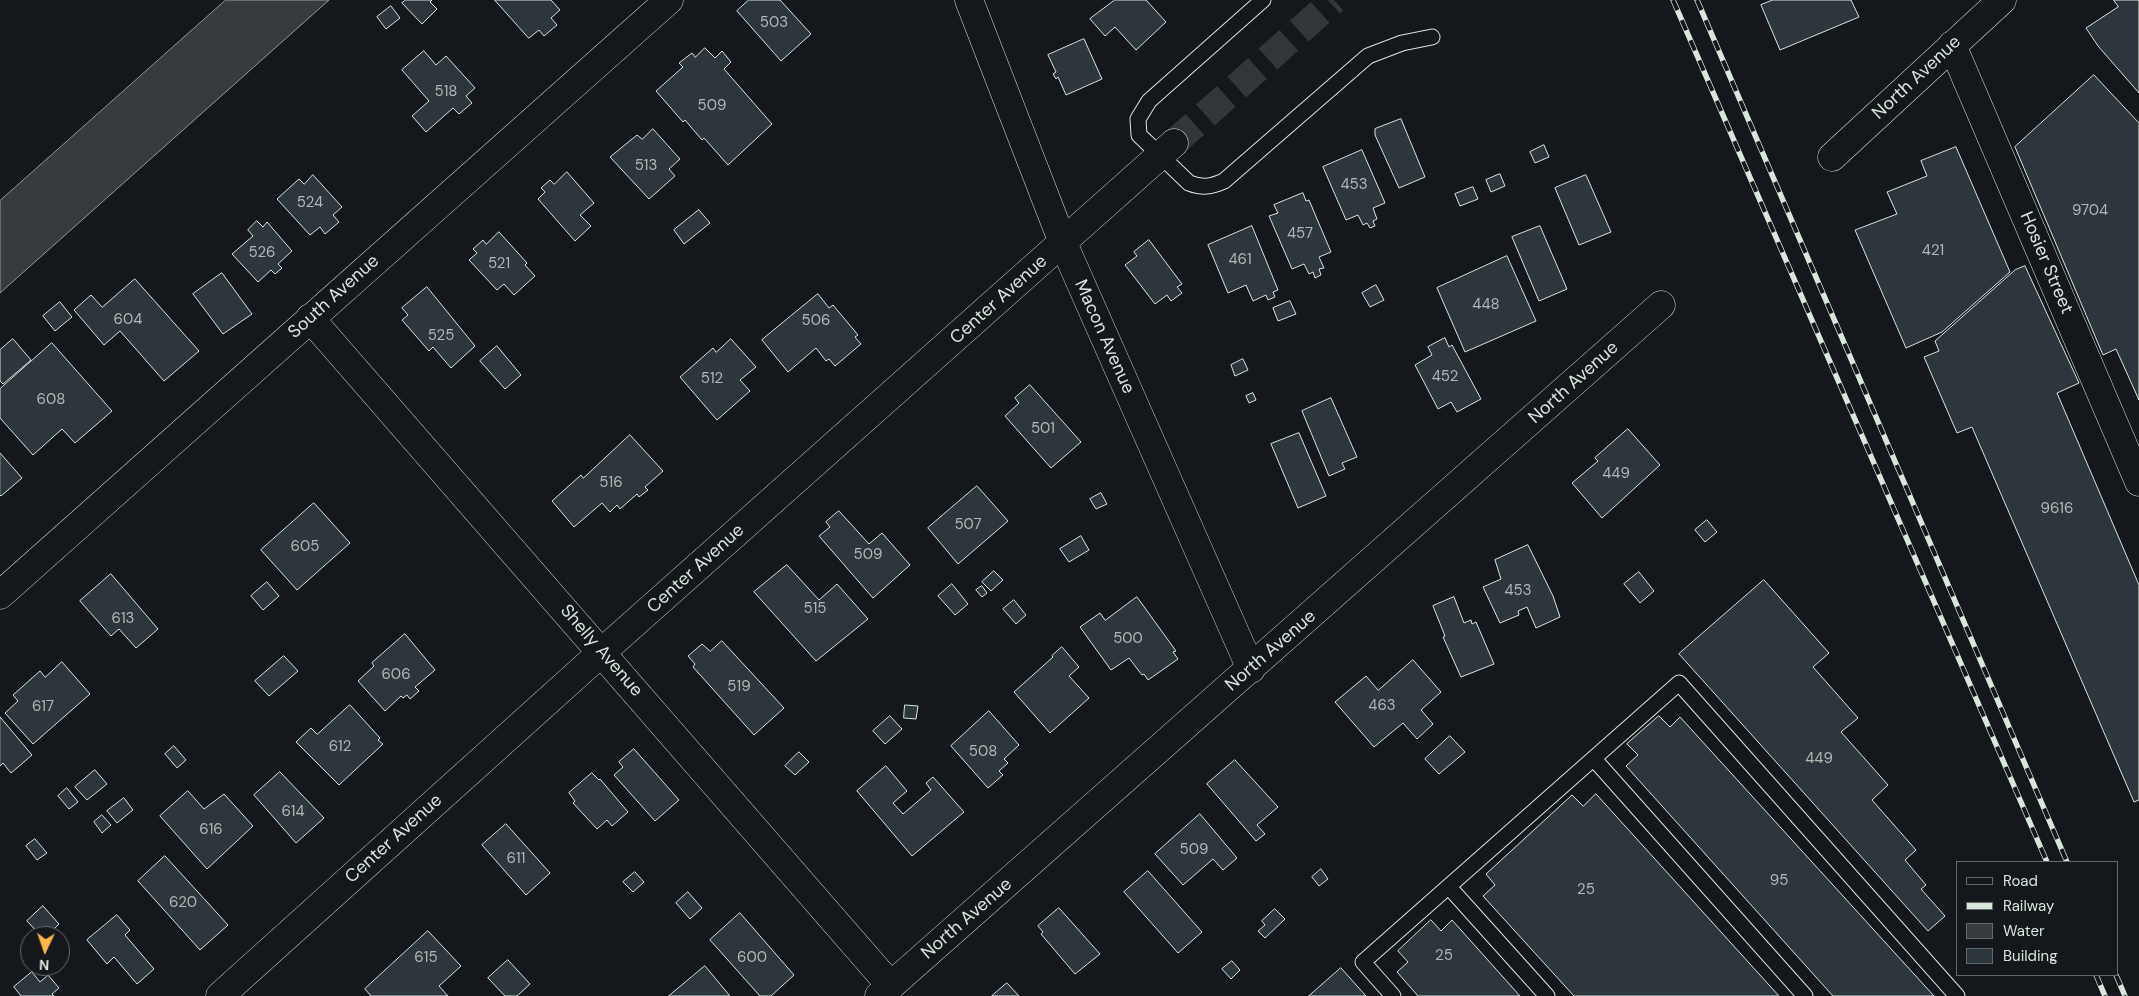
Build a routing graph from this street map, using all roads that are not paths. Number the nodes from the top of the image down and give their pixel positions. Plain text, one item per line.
1 (669, 0) edge
2 (969, 0) edge
3 (1263, 0) edge
4 (2002, 0) edge
5 (1432, 37) dead end
6 (1952, 44) junction
7 (1167, 150) junction
8 (1832, 157) dead end
9 (1062, 243) junction
10 (1661, 306) dead end
11 (310, 318) junction
12 (2139, 482) edge
13 (0, 594) edge
14 (602, 652) junction
15 (1251, 669) junction
16 (1594, 759) junction
17 (1449, 887) junction
18 (885, 991) edge
19 (220, 996) edge
20 (1392, 996) edge
21 (1547, 996) edge
22 (1805, 996) edge
23 (1957, 996) edge

1 - 11 street, South Avenue
2 - 9 street, Macon Avenue
3 - 7 lane
4 - 6 street, North Avenue
5 - 7 lane
6 - 8 street, North Avenue
6 - 12 street, Hosier Street
7 - 9 street, Center Avenue
9 - 14 street, Center Avenue
9 - 15 street, Macon Avenue
10 - 15 street, North Avenue
11 - 13 street, South Avenue
11 - 14 street, Shelly Avenue
14 - 18 street, Shelly Avenue
14 - 19 street, Center Avenue
15 - 18 street, North Avenue
16 - 17 lane
16 - 22 lane
16 - 23 lane
17 - 20 lane
17 - 21 lane

